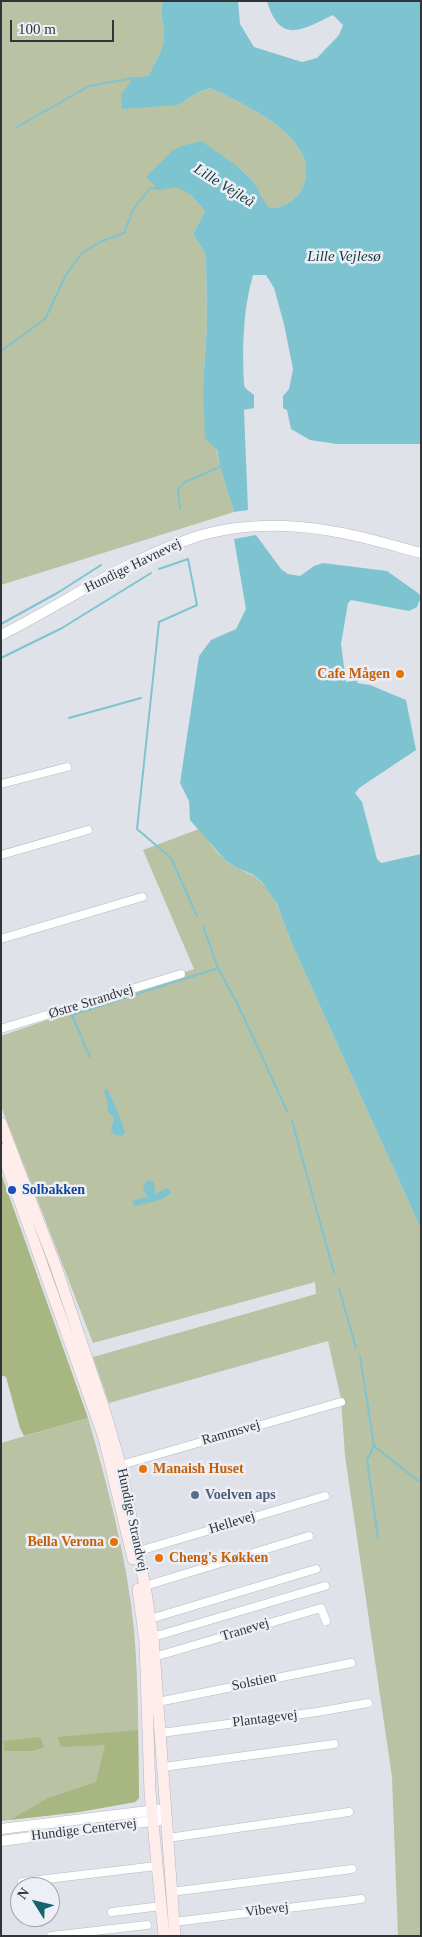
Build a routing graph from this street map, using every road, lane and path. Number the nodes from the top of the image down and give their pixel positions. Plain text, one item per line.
1 (421, 553) edge
2 (1, 635) edge
3 (67, 767) dead end
4 (1, 784) edge
5 (88, 830) dead end
6 (1, 855) edge
7 (142, 897) dead end
8 (1, 939) edge
9 (181, 974) dead end
10 (1, 1029) edge
11 (1, 1123) edge
12 (1, 1149) edge
13 (341, 1402) dead end
14 (121, 1465) junction
15 (326, 1496) dead end
16 (309, 1536) dead end
17 (139, 1551) junction
18 (316, 1569) dead end
19 (146, 1586) junction
20 (325, 1586) dead end
21 (291, 1596) junction
22 (295, 1606) dead end
23 (150, 1619) junction
24 (326, 1622) dead end
25 (153, 1637) junction
26 (154, 1656) junction
27 (350, 1662) dead end
28 (158, 1702) junction
29 (368, 1703) dead end
30 (160, 1733) junction
31 (334, 1744) dead end
32 (163, 1767) junction
33 (349, 1812) dead end
34 (166, 1814) junction
35 (152, 1816) junction
36 (1, 1829) edge
37 (168, 1838) junction
38 (1, 1841) edge
39 (156, 1866) junction
40 (352, 1869) dead end
41 (60, 1877) edge
42 (172, 1892) junction
43 (361, 1899) dead end
44 (161, 1906) junction
45 (112, 1912) dead end
46 (174, 1922) junction
47 (147, 1925) dead end
48 (51, 1936) edge
49 (164, 1936) edge
50 (175, 1936) edge

1 - 2 street, Hundige Havnevej
3 - 4 street
5 - 6 street
7 - 8 street
9 - 10 street, Østre Strandvej
11 - 14 main road, Hundige Strandvej
12 - 35 main road, Hundige Strandvej
13 - 14 street, Rammsvej
14 - 17 main road, Hundige Strandvej
15 - 17 street, Hellevej
16 - 19 street
17 - 19 main road, Hundige Strandvej
18 - 23 street
19 - 23 main road, Hundige Strandvej
20 - 21 street
21 - 22 street
21 - 25 street
23 - 25 main road, Hundige Strandvej
24 - 26 street, Tranevej
25 - 26 main road, Hundige Strandvej
26 - 28 main road, Hundige Strandvej
27 - 28 street, Solstien
28 - 30 main road, Hundige Strandvej
29 - 30 street, Plantagevej
30 - 32 main road, Hundige Strandvej
31 - 32 street
32 - 34 main road, Hundige Strandvej
33 - 37 street
34 - 35 street, Hundige Centervej
34 - 37 main road, Hundige Strandvej
35 - 36 street, Hundige Centervej
35 - 38 street, Hundige Centervej
35 - 39 main road, Hundige Strandvej
37 - 42 main road, Hundige Strandvej
39 - 41 street
39 - 44 main road, Hundige Strandvej
40 - 42 street
42 - 46 main road, Hundige Strandvej
43 - 46 street, Vibevej
44 - 45 street
44 - 49 main road, Hundige Strandvej
46 - 50 main road, Hundige Strandvej
47 - 48 street

